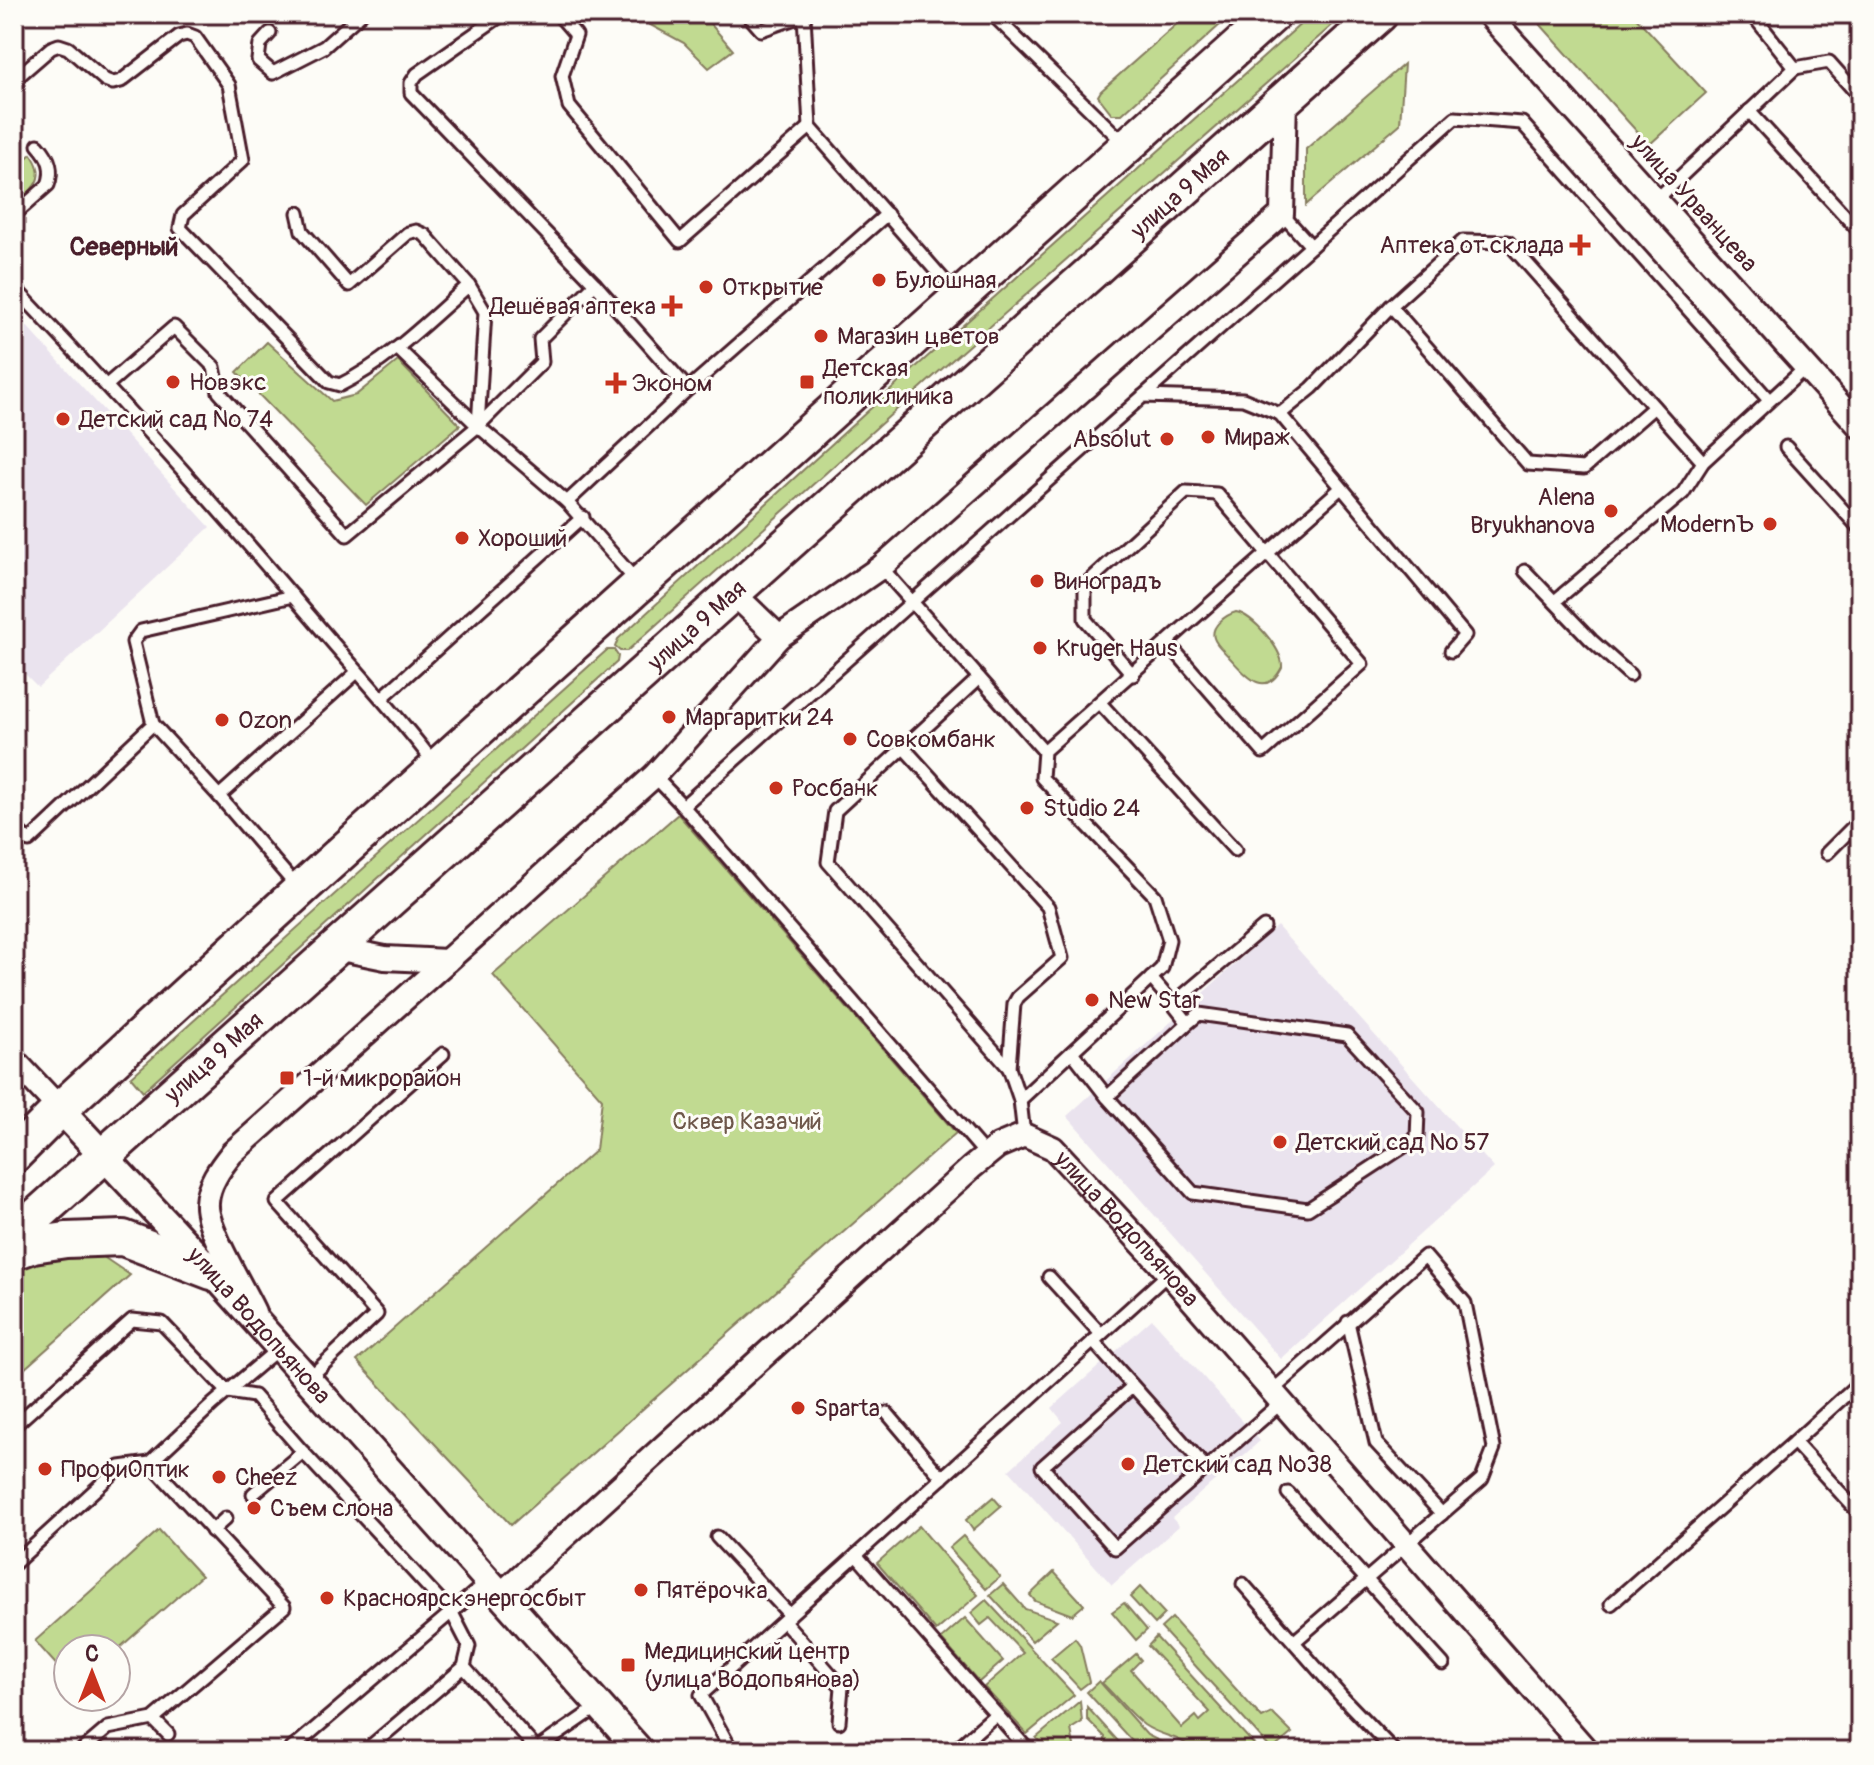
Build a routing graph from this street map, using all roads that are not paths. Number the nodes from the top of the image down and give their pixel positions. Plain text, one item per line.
1 (361, 14) edge
2 (503, 14) edge
3 (558, 14) edge
4 (747, 14) edge
5 (806, 14) edge
6 (992, 14) edge
7 (1274, 14) edge
8 (1380, 14) edge
9 (1488, 14) edge
10 (1752, 14) edge
11 (270, 33) dead end
12 (1795, 68) junction
13 (14, 80) edge
14 (1860, 97) edge
15 (1285, 99) junction
16 (1749, 111) junction
17 (810, 127) junction
18 (38, 145) dead end
19 (1127, 146) junction
20 (1656, 200) junction
21 (298, 213) dead end
22 (887, 214) junction
23 (1282, 214) junction
24 (14, 215) edge
25 (1860, 232) edge
26 (1311, 246) junction
27 (595, 284) junction
28 (469, 285) junction
29 (14, 287) edge
30 (959, 296) junction
31 (1391, 306) junction
32 (397, 348) junction
33 (1806, 367) junction
34 (107, 385) junction
35 (688, 389) junction
36 (1143, 396) junction
37 (1769, 400) junction
38 (1654, 407) junction
39 (1280, 414) junction
40 (478, 426) junction
41 (1860, 427) edge
42 (1786, 447) dead end
43 (1703, 462) junction
44 (1341, 488) junction
45 (567, 502) junction
46 (583, 517) junction
47 (1860, 529) edge
48 (1268, 553) junction
49 (881, 567) junction
50 (1525, 571) dead end
51 (639, 584) junction
52 (732, 592) junction
53 (293, 596) junction
54 (1555, 601) junction
55 (912, 602) junction
56 (779, 637) junction
57 (1168, 643) junction
58 (1451, 651) dead end
59 (357, 672) junction
60 (1133, 675) junction
61 (1630, 675) dead end
62 (979, 678) junction
63 (382, 698) junction
64 (1100, 703) junction
65 (153, 724) junction
66 (904, 748) junction
67 (1044, 751) junction
68 (437, 767) junction
69 (654, 776) junction
70 (219, 796) junction
71 (683, 806) junction
72 (1860, 820) edge
73 (14, 827) edge
74 (1235, 850) dead end
75 (1827, 853) dead end
76 (300, 890) junction
77 (1264, 927) dead end
78 (336, 948) junction
79 (447, 961) junction
80 (1151, 978) junction
81 (1173, 1004) junction
82 (1188, 1023) junction
83 (1072, 1052) junction
84 (443, 1054) dead end
85 (14, 1060) edge
86 (1009, 1068) junction
87 (1107, 1097) junction
88 (1020, 1100) junction
89 (60, 1109) junction
90 (1024, 1135) junction
91 (14, 1155) edge
92 (987, 1156) junction
93 (105, 1157) junction
94 (14, 1236) edge
95 (14, 1252) edge
96 (212, 1272) junction
97 (1168, 1274) junction
98 (1049, 1277) dead end
99 (1348, 1322) junction
100 (1097, 1338) junction
101 (271, 1339) junction
102 (307, 1379) junction
103 (1860, 1382) edge
104 (1133, 1386) junction
105 (228, 1392) junction
106 (1277, 1397) junction
107 (887, 1413) dead end
108 (14, 1426) edge
109 (1794, 1442) junction
110 (303, 1452) junction
111 (150, 1463) junction
112 (1206, 1468) junction
113 (942, 1478) junction
114 (1288, 1493) dead end
115 (253, 1494) dead end
116 (1442, 1514) junction
117 (1860, 1514) edge
118 (226, 1518) dead end
119 (212, 1531) junction
120 (717, 1537) dead end
121 (1408, 1545) junction
122 (856, 1555) junction
123 (14, 1564) edge
124 (1366, 1579) junction
125 (1243, 1584) dead end
126 (494, 1588) junction
127 (1611, 1604) dead end
128 (452, 1613) junction
129 (787, 1618) junction
130 (1295, 1641) junction
131 (1443, 1664) dead end
132 (464, 1667) junction
133 (600, 1706) junction
134 (995, 1715) junction
135 (153, 1719) junction
136 (839, 1722) dead end
137 (168, 1734) dead end
138 (725, 1749) edge
139 (536, 1750) edge
140 (81, 1751) edge
141 (289, 1751) edge
142 (365, 1751) edge
143 (640, 1751) edge
144 (954, 1751) edge
145 (1029, 1751) edge
146 (1394, 1751) edge
147 (1587, 1751) edge

1 - 11 lane
2 - 27 lane
3 - 17 lane
4 - 5 lane
5 - 17 lane
6 - 19 lane
7 - 19 main road
8 - 15 main road, улица 9 Мая
9 - 20 street, улица Урванцева
10 - 12 lane
12 - 14 lane
12 - 16 lane
13 - 32 lane
15 - 23 street
15 - 52 main road, улица 9 Мая
16 - 20 lane
16 - 25 lane
17 - 22 lane
18 - 24 lane
19 - 30 main road
20 - 33 street, улица Урванцева
21 - 28 lane
22 - 30 lane
22 - 35 lane
23 - 26 lane
23 - 49 street
26 - 36 lane
26 - 37 lane
27 - 35 lane
27 - 40 lane
28 - 32 lane
28 - 40 lane
29 - 34 lane
30 - 51 main road
31 - 38 lane
31 - 38 lane
31 - 39 lane
32 - 40 lane
33 - 37 lane
33 - 41 street, улица Урванцева
34 - 40 lane
34 - 53 lane
35 - 45 lane
36 - 39 lane
36 - 55 lane
37 - 43 lane
38 - 43 lane
39 - 44 lane
40 - 45 lane
42 - 47 lane
43 - 54 lane
44 - 48 lane
44 - 58 lane
45 - 46 lane
46 - 51 lane
46 - 63 lane
48 - 57 lane
48 - 57 lane
48 - 60 lane
49 - 55 lane
49 - 56 street
50 - 54 lane
51 - 68 main road
52 - 56 street
52 - 78 main road, улица 9 Мая
53 - 59 lane
53 - 65 lane
54 - 61 lane
55 - 62 lane
55 - 71 lane
56 - 69 street
57 - 60 lane
59 - 63 lane
59 - 70 lane
60 - 64 lane
62 - 66 lane
62 - 67 lane
63 - 68 lane
64 - 67 lane
64 - 74 lane
65 - 70 lane
65 - 73 lane
66 - 86 lane
66 - 86 lane
67 - 80 lane
68 - 76 main road
69 - 71 lane
69 - 79 street
70 - 76 lane
71 - 92 lane
72 - 75 lane
76 - 89 main road
77 - 81 lane
78 - 79 street
78 - 93 main road, улица 9 Мая
79 - 101 street
80 - 81 lane
80 - 83 lane
81 - 82 lane
82 - 87 lane
82 - 87 lane
83 - 87 lane
83 - 88 lane
84 - 102 lane
85 - 89 street, улица Водопьянова
86 - 88 lane
88 - 90 lane
89 - 91 main road
89 - 93 street, улица Водопьянова
90 - 92 street
90 - 97 street, улица Водопьянова
92 - 126 street
93 - 94 main road, улица 9 Мая
93 - 96 street, улица Водопьянова
95 - 96 main road
96 - 101 street, улица Водопьянова
97 - 100 lane
97 - 106 street, улица Водопьянова
98 - 100 lane
99 - 106 lane
99 - 116 lane
99 - 116 lane
100 - 104 lane
100 - 113 lane
101 - 102 street, улица Водопьянова
101 - 105 lane
102 - 126 street, улица Водопьянова
103 - 109 lane
104 - 112 lane
104 - 112 lane
105 - 108 lane
105 - 110 lane
105 - 111 lane
106 - 112 lane
106 - 121 street, улица Водопьянова
107 - 113 lane
109 - 117 lane
109 - 127 lane
110 - 115 lane
110 - 128 lane
111 - 119 lane
111 - 123 lane
113 - 122 lane
114 - 124 lane
116 - 121 lane
118 - 119 lane
119 - 135 lane
120 - 129 lane
121 - 124 lane
121 - 147 street, улица Водопьянова
122 - 129 lane
122 - 134 lane
124 - 130 lane
124 - 131 lane
125 - 130 lane
126 - 128 lane
126 - 133 street, улица Водопьянова
128 - 132 lane
128 - 141 lane
129 - 136 lane
129 - 138 lane
130 - 146 lane
132 - 139 lane
132 - 142 lane
133 - 139 lane
133 - 143 street, улица Водопьянова
134 - 144 lane
134 - 145 lane
135 - 137 lane
135 - 140 lane

